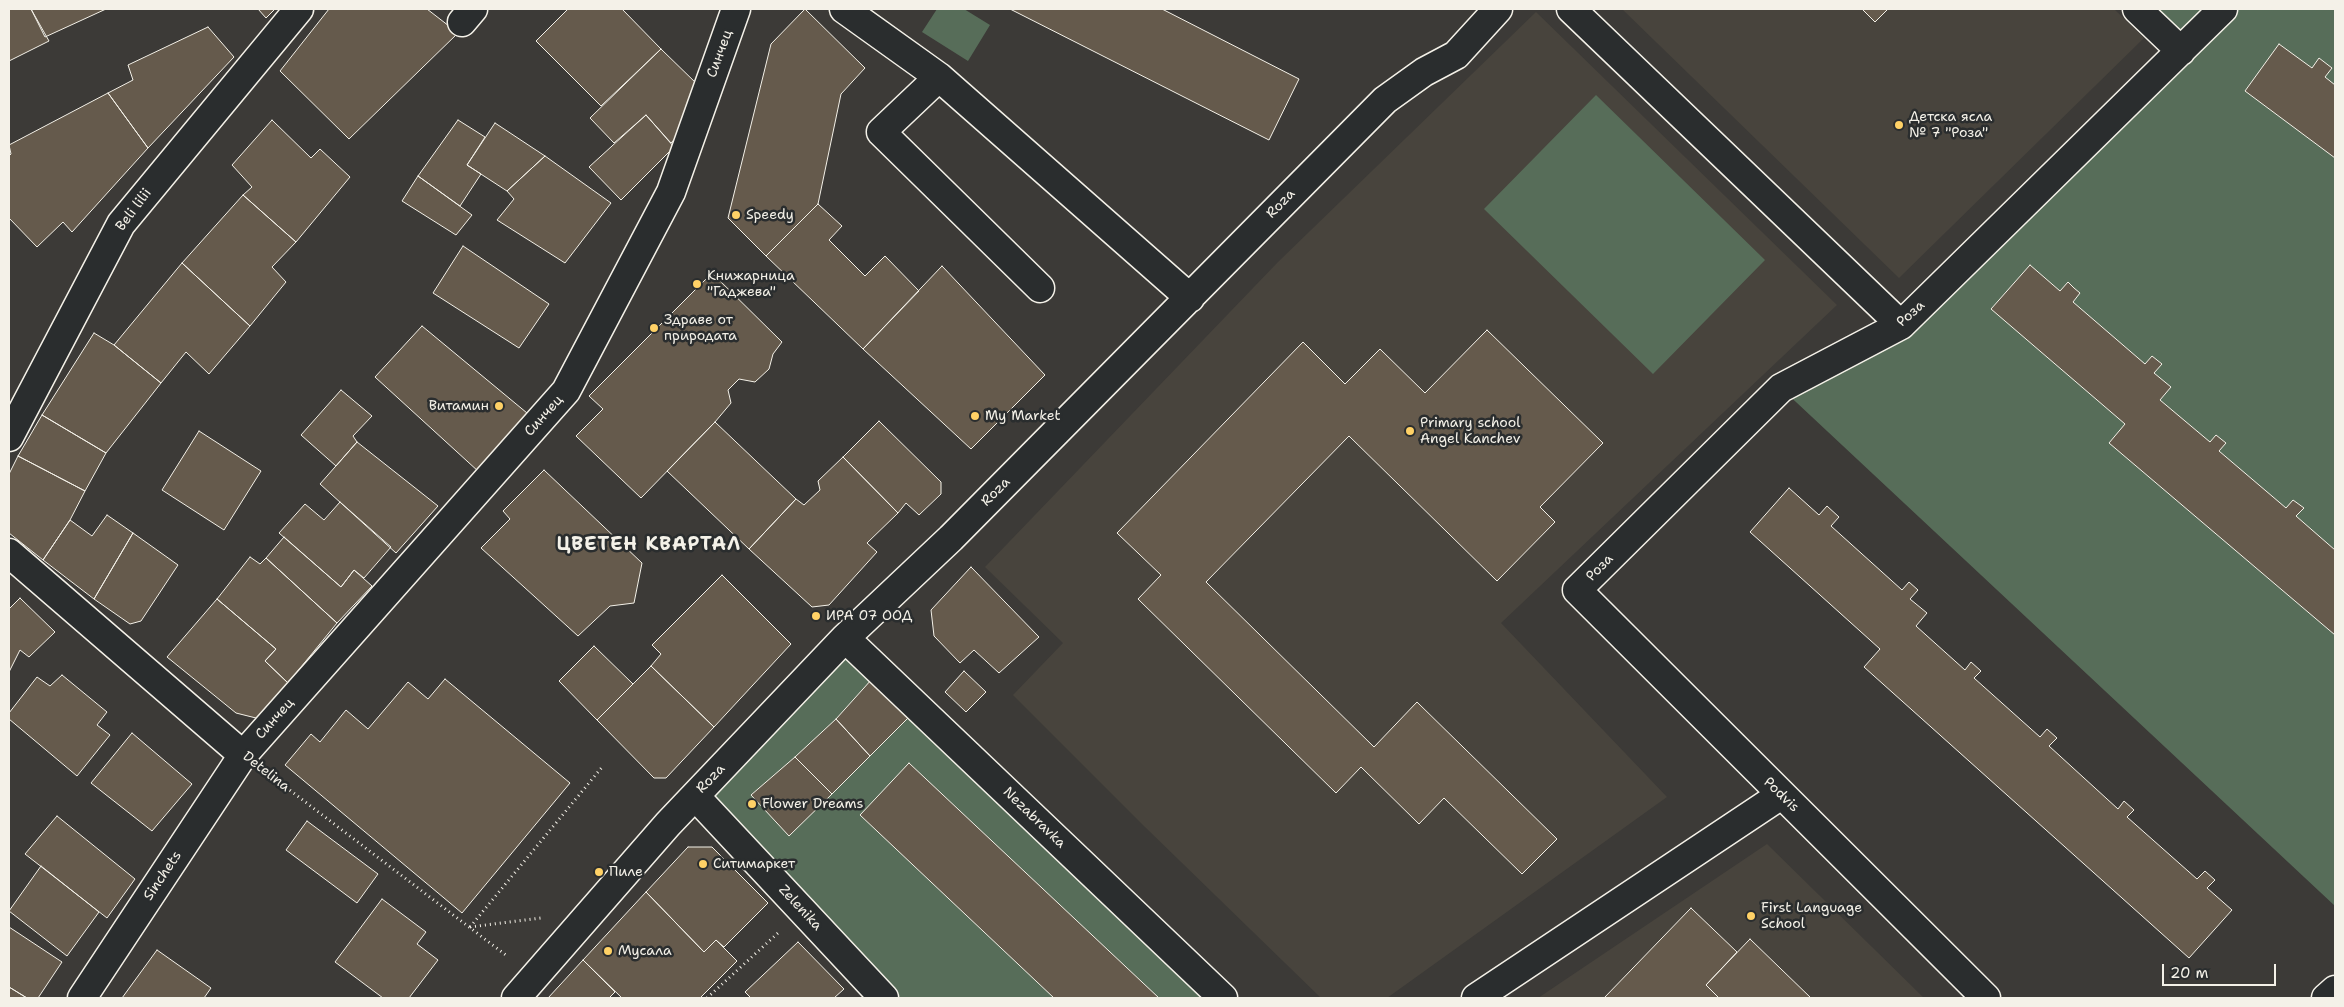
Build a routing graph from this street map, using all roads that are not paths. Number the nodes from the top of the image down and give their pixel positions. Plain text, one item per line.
1 (299, 9) edge
2 (736, 9) edge
3 (844, 9) edge
4 (1498, 9) edge
5 (1571, 9) edge
6 (2137, 9) edge
7 (2223, 9) edge
8 (2181, 52) junction
9 (939, 77) junction
10 (1040, 288) dead end
11 (1190, 298) junction
12 (1901, 326) junction
13 (9, 437) edge
14 (9, 553) edge
15 (1578, 590) joint
16 (845, 638) junction
17 (243, 754) junction
18 (1781, 795) junction
19 (695, 796) junction
20 (2335, 990) edge
21 (82, 998) edge
22 (516, 998) edge
23 (884, 998) edge
24 (1223, 998) edge
25 (1476, 998) edge
26 (1986, 998) edge
27 (2326, 998) edge

1 - 13 street, Beli lilii
2 - 17 street, Синчец
3 - 9 street
4 - 11 street, Roza
5 - 12 street
6 - 8 street
7 - 8 street, Роза
8 - 12 street, Роза
9 - 10 street
9 - 11 street
11 - 16 street, Roza
12 - 15 street, Роза
14 - 17 street, Detelina
15 - 18 street, Podvis
16 - 19 street, Roza
16 - 24 street, Nezabravka
17 - 21 street, Sinchets
18 - 25 street
18 - 26 street, Podvis
19 - 22 street, Roza
19 - 23 street, Zelenika
20 - 27 street

